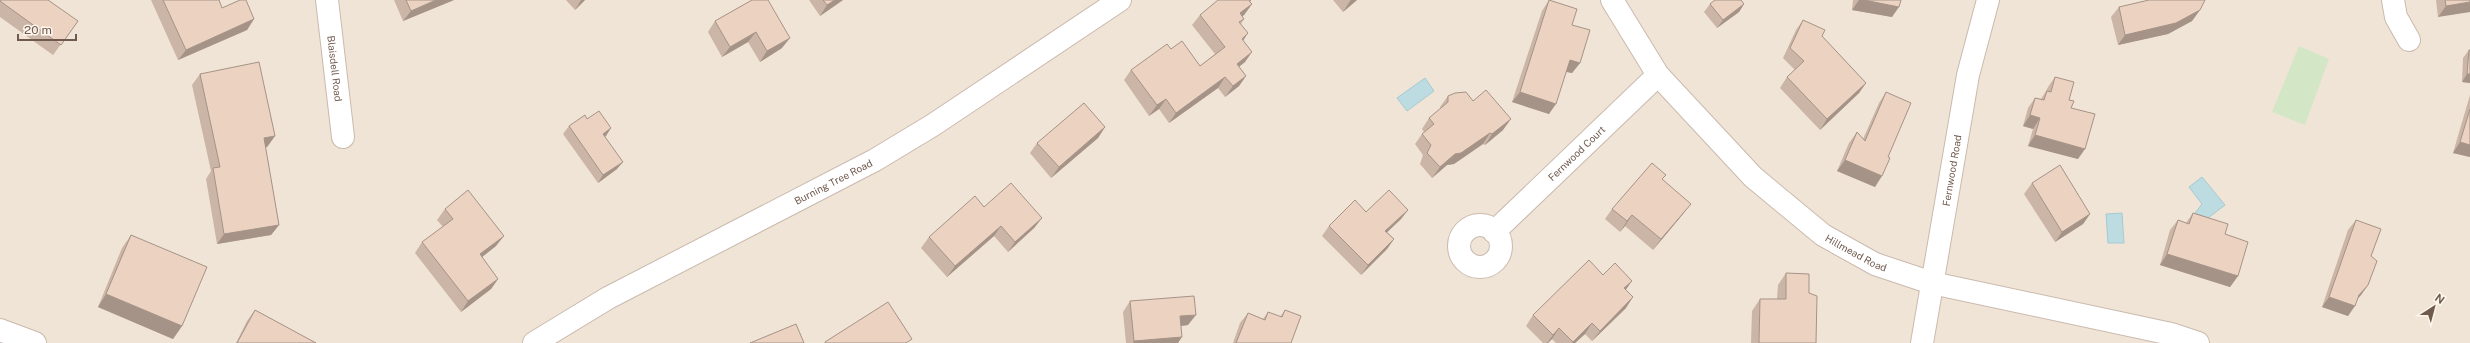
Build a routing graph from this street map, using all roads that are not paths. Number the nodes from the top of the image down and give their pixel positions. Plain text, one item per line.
1 (327, 0) edge
2 (1120, 0) edge
3 (1612, 0) edge
4 (1988, 0) edge
5 (2393, 0) edge
6 (2408, 40) dead end
7 (1658, 75) junction
8 (343, 136) dead end
9 (1494, 232) dead end
10 (1932, 283) junction
11 (0, 330) edge
12 (35, 343) edge
13 (534, 343) edge
14 (1922, 343) edge
15 (2198, 343) edge

1 - 8 street, Blaisdell Road
2 - 13 street, Burning Tree Road
3 - 7 street, Hillmead Road
4 - 10 street, Fernwood Road
5 - 6 street
7 - 9 street, Fernwood Court
7 - 10 street, Hillmead Road
10 - 14 street, Fernwood Road
10 - 15 street, Hillmead Road
11 - 12 street

